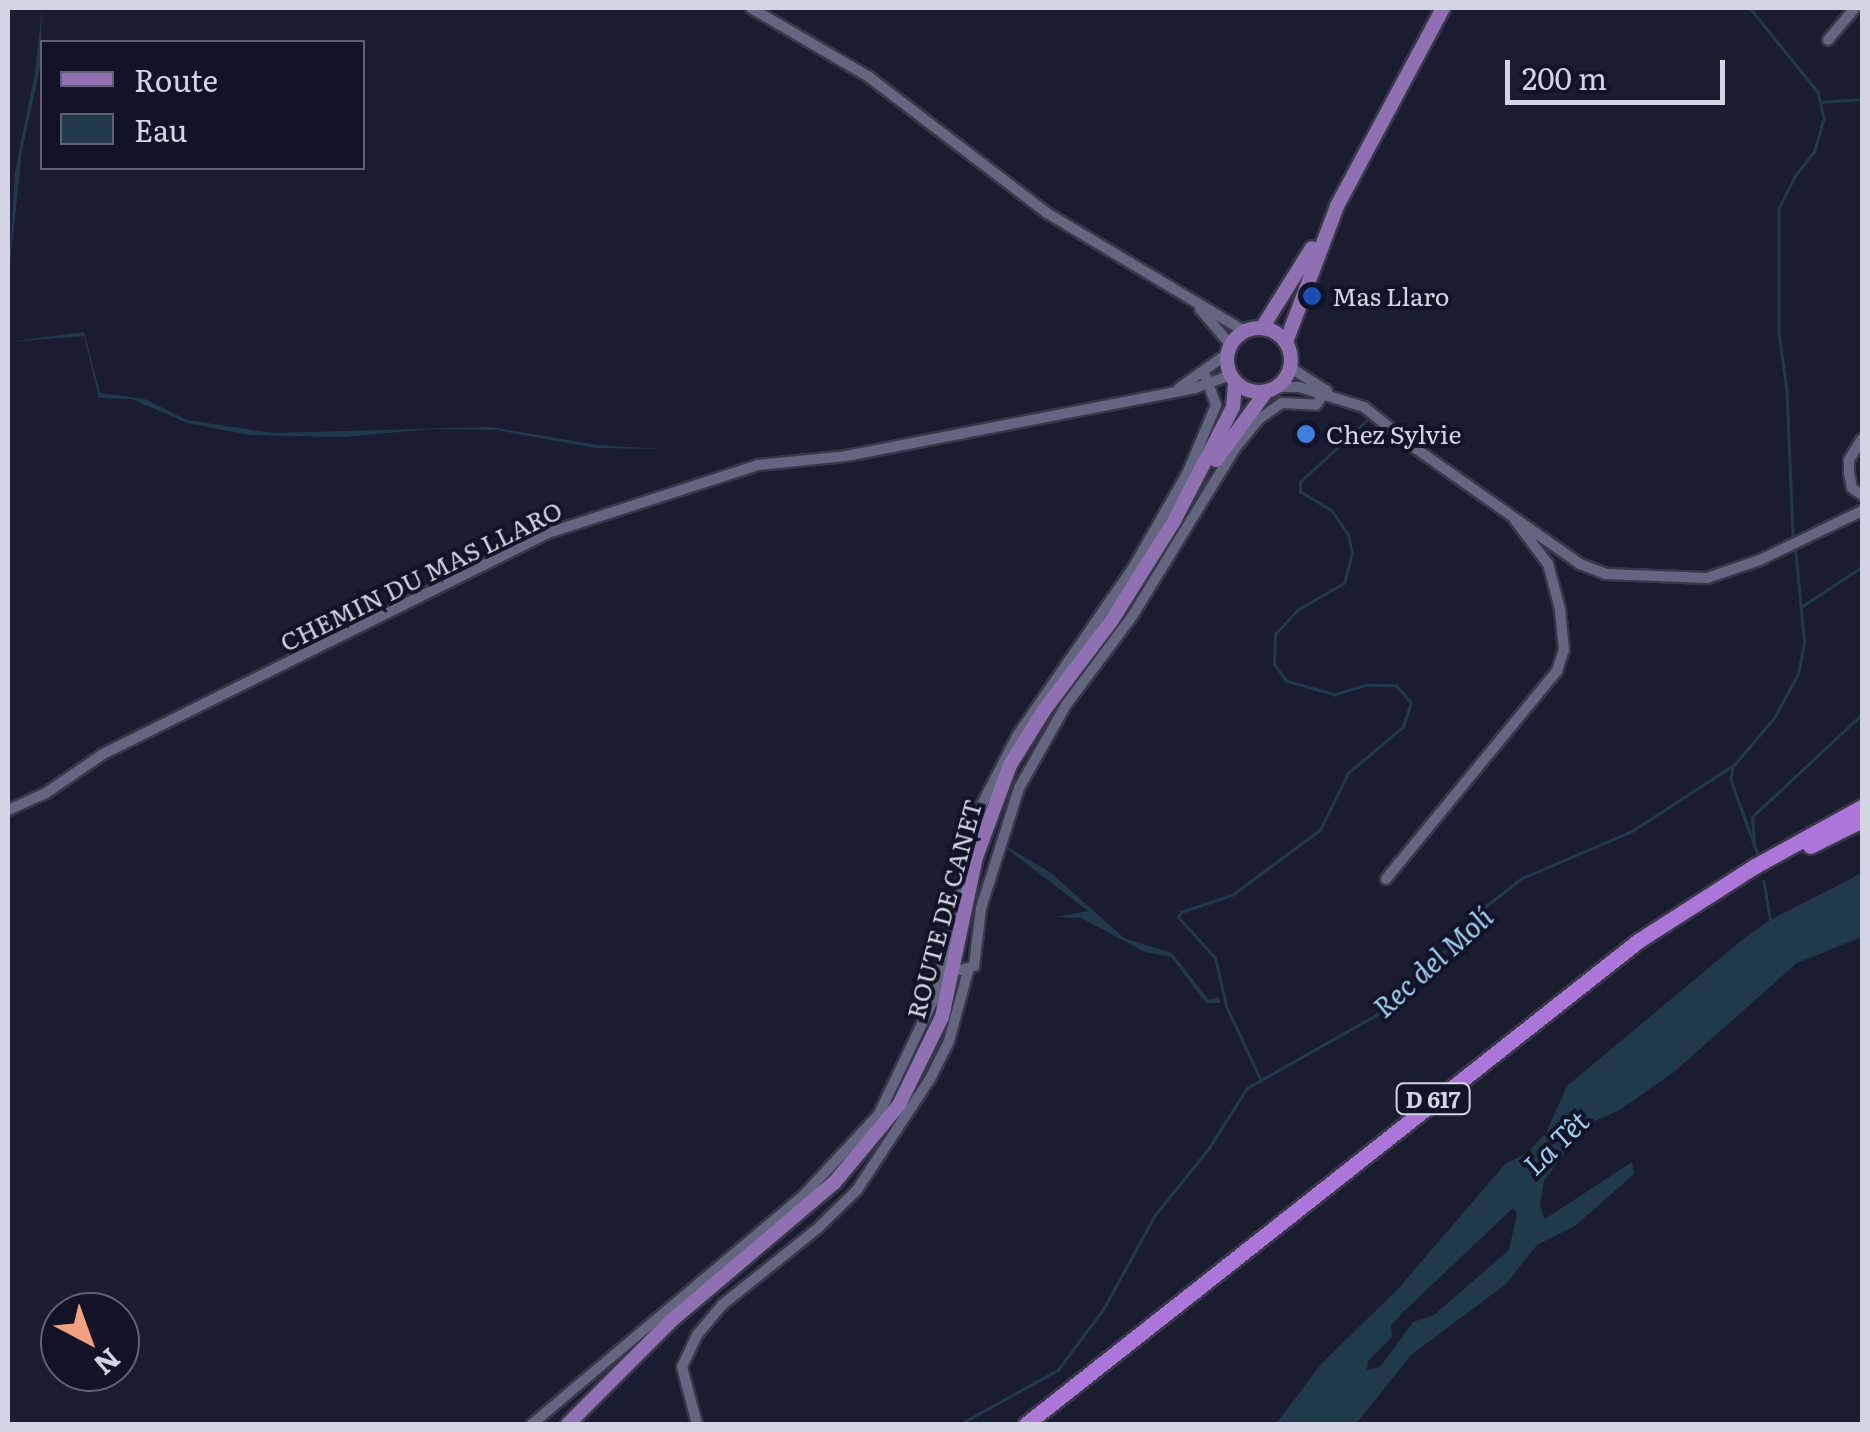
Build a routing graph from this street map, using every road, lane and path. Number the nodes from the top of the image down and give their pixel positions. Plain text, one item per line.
1 (751, 8) edge
2 (1439, 8) edge
3 (1855, 8) edge
4 (1828, 40) dead end
5 (1184, 296) junction
6 (1262, 328) junction
7 (1244, 332) junction
8 (1286, 342) junction
9 (1229, 349) junction
10 (1291, 368) junction
11 (1205, 377) junction
12 (1233, 378) junction
13 (1272, 390) junction
14 (1325, 392) junction
15 (1862, 439) edge
16 (1862, 495) edge
17 (1501, 505) junction
18 (1862, 511) edge
19 (1862, 808) edge
20 (8, 810) edge
21 (1862, 820) edge
22 (1386, 879) dead end
23 (965, 971) junction
24 (532, 1424) edge
25 (568, 1424) edge
26 (576, 1424) edge
27 (697, 1424) edge
28 (1026, 1424) edge
29 (1040, 1424) edge

1 - 5 street
2 - 6 main road
2 - 8 main road
3 - 4 street
5 - 7 street
5 - 9 street
6 - 7 main road
6 - 8 main road
7 - 9 main road
8 - 10 main road
9 - 11 street
9 - 12 main road
10 - 13 main road
10 - 14 street
11 - 12 street
11 - 20 street, CHEMIN DU MAS LLARO
11 - 24 street
12 - 13 main road
12 - 25 main road, ROUTE DE CANET
13 - 14 street
13 - 23 main road, ROUTE DE CANET
14 - 17 street
14 - 23 street
15 - 16 street
17 - 18 street
17 - 22 street
19 - 28 highway, D 617
21 - 29 highway, D 617
23 - 26 main road, ROUTE DE CANET
23 - 27 street

